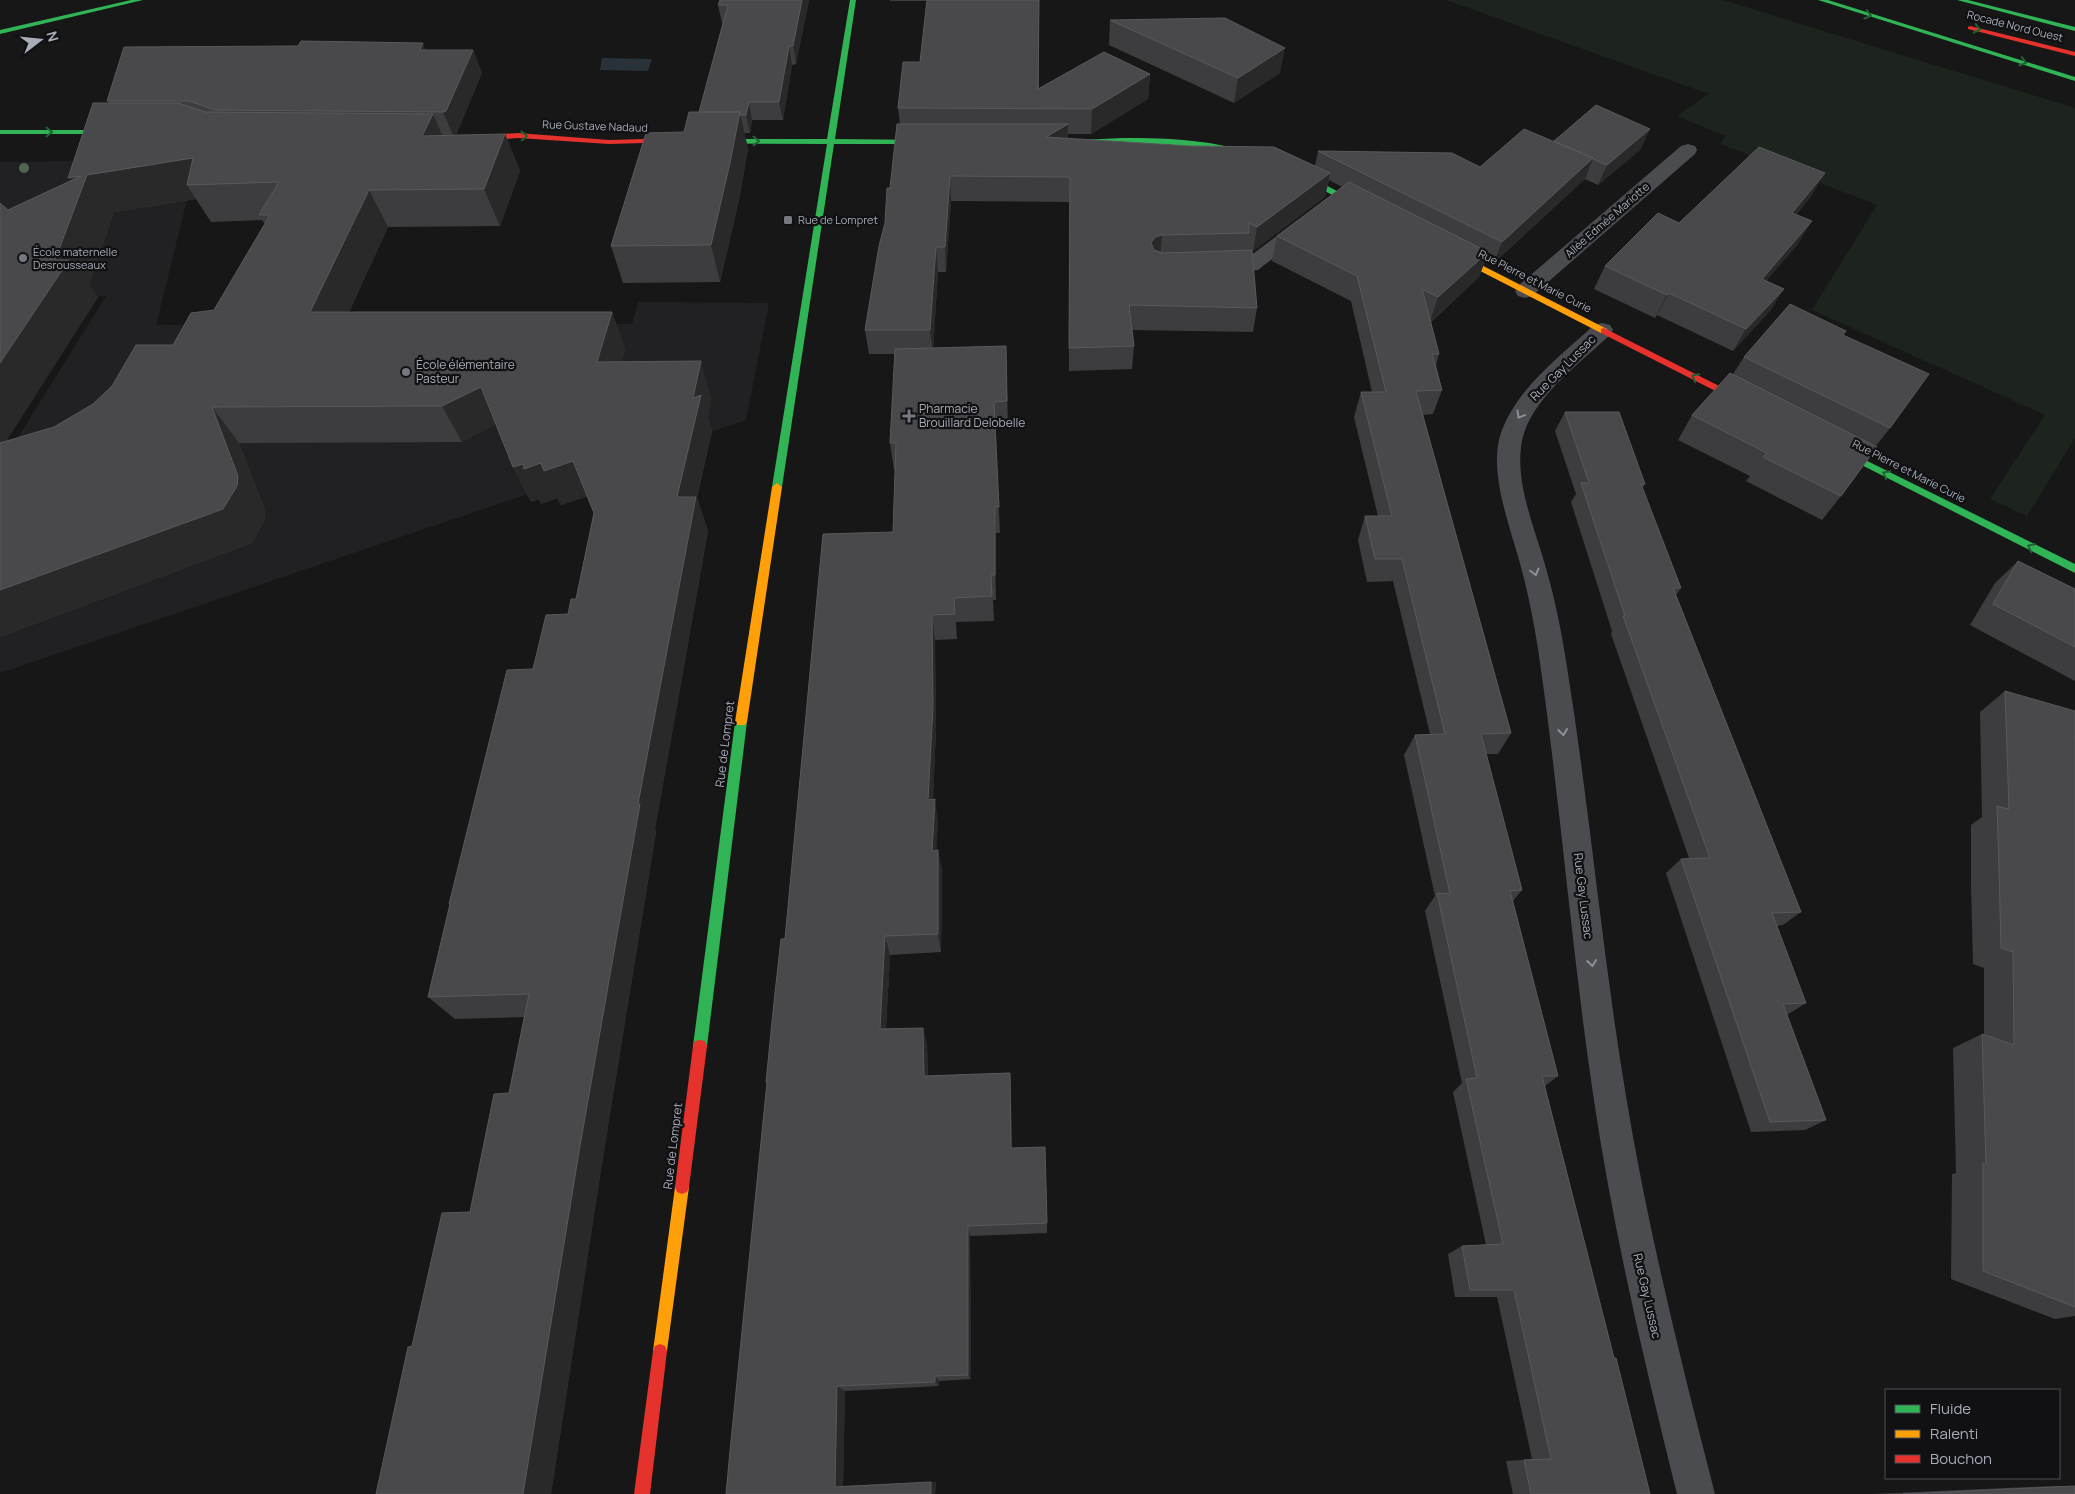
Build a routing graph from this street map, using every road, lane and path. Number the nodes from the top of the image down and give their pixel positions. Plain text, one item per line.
1 (140, 0) edge
2 (853, 0) edge
3 (1821, 0) edge
4 (1960, 0) edge
5 (1959, 25) dead end
6 (2075, 29) edge
7 (0, 32) edge
8 (2075, 54) edge
9 (2075, 78) edge
10 (0, 132) edge
11 (136, 132) edge
12 (461, 141) edge
13 (831, 142) junction
14 (942, 142) edge
15 (1070, 142) edge
16 (1688, 150) dead end
17 (1262, 158) edge
18 (1285, 168) edge
19 (1330, 206) junction
20 (1377, 214) edge
21 (1438, 246) edge
22 (1196, 267) edge
23 (1526, 291) junction
24 (1602, 330) junction
25 (1759, 410) edge
26 (1821, 441) edge
27 (2075, 569) edge
28 (642, 1494) edge
29 (1696, 1494) edge

1 - 7 main road
2 - 13 main road, Rue de Lompret
3 -> 9 main road
4 - 6 main road, Rocade Nord Ouest
5 -> 8 main road, Rocade Nord Ouest
10 -> 11 main road
12 -> 13 main road, Rue Gustave Nadaud
13 - 14 main road
13 - 28 main road, Rue de Lompret
15 - 17 main road
16 - 23 street, Allée Edmée Mariotte
18 - 19 main road
19 - 20 main road
19 - 22 street
21 - 23 main road, Rue Pierre et Marie Curie
23 - 24 main road, Rue Pierre et Marie Curie
25 -> 24 main road, Rue Pierre et Marie Curie
24 -> 29 street, Rue Gay Lussac
27 -> 26 main road, Rue Pierre et Marie Curie

